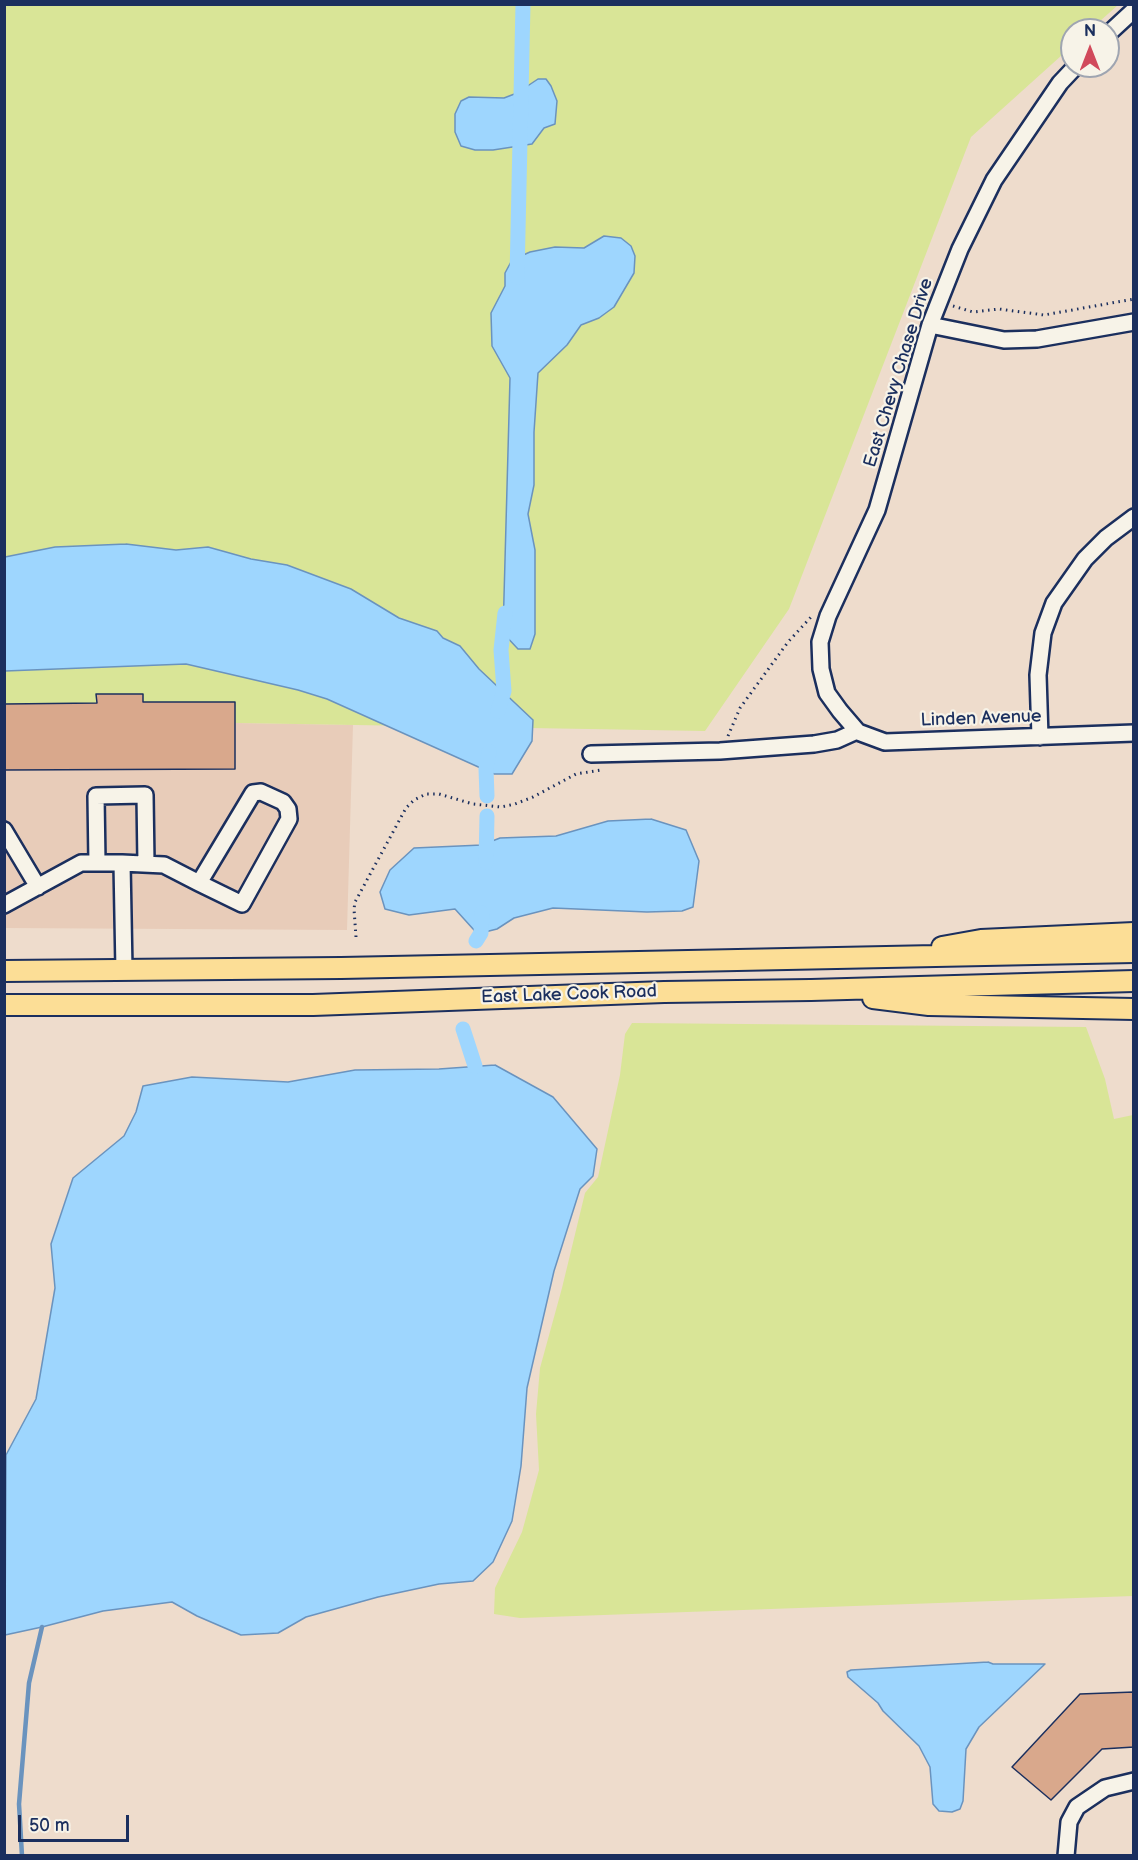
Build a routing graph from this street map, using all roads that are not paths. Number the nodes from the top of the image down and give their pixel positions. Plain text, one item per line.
1 (1134, 10) edge
2 (1120, 23) edge
3 (1065, 78) edge
4 (1134, 322) edge
5 (930, 326) junction
6 (1134, 518) edge
7 (840, 711) joint
8 (857, 730) junction
9 (1134, 733) edge
10 (1040, 737) junction
11 (591, 754) dead end
12 (4, 830) edge
13 (97, 863) junction
14 (122, 863) junction
15 (146, 864) junction
16 (200, 883) junction
17 (38, 887) junction
18 (4, 905) edge
19 (1134, 933) edge
20 (1134, 952) edge
21 (884, 958) junction
22 (4, 970) edge
23 (124, 970) junction
24 (1134, 981) edge
25 (811, 990) junction
26 (124, 1004) junction
27 (4, 1005) edge
28 (1134, 1009) edge
29 (1134, 1781) edge
30 (1066, 1856) edge

1 - 2 street
3 - 5 street, East Chevy Chase Drive
4 - 5 street
5 - 7 street, East Chevy Chase Drive
6 - 10 street
7 - 8 street, Linden Avenue
8 - 10 street, Linden Avenue
8 - 11 street
9 - 10 street, Linden Avenue
12 - 17 street
13 - 14 street
13 - 15 street
13 - 17 street
14 - 15 street
14 - 23 street
15 - 16 street
16 - 16 street
17 - 18 street
19 - 21 main road
20 - 21 main road, East Lake Cook Road
21 - 23 main road, East Lake Cook Road
22 - 23 main road, East Lake Cook Road
23 - 26 main road
24 - 25 main road, East Lake Cook Road
25 - 26 main road, East Lake Cook Road
25 - 28 main road
26 - 27 main road, East Lake Cook Road
29 - 30 street

